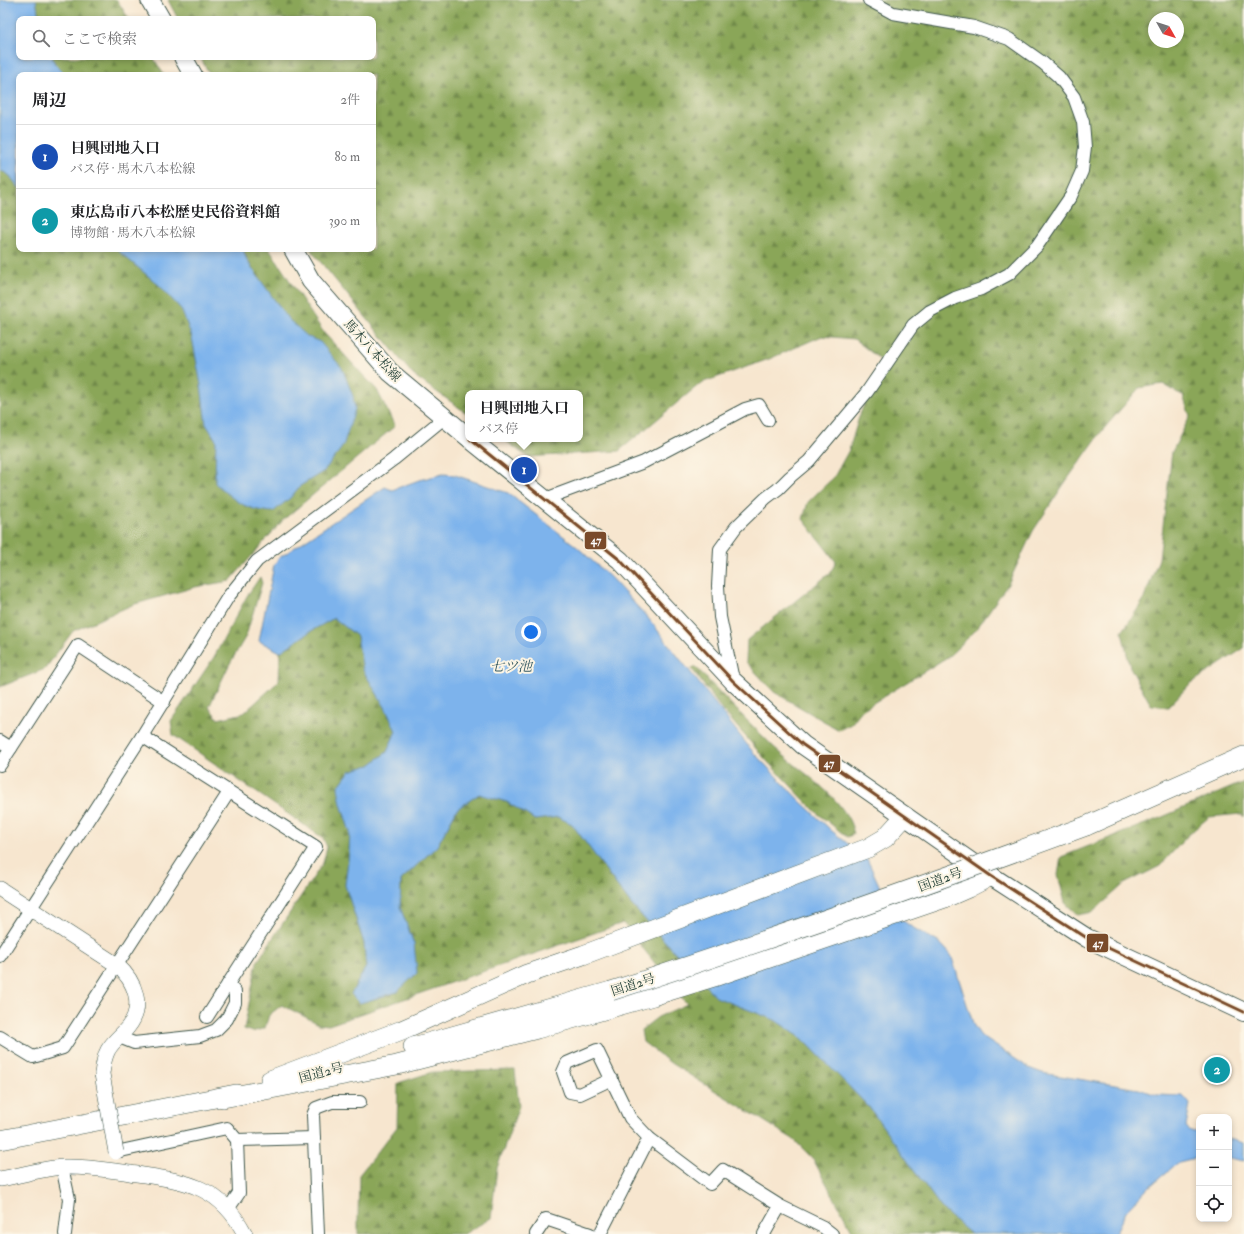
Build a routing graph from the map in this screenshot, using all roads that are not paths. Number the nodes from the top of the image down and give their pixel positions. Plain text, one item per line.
1 (150, 0) edge
2 (869, 0) edge
3 (159, 16) edge
4 (185, 60) edge
5 (191, 72) edge
6 (295, 252) edge
7 (444, 418) junction
8 (768, 420) dead end
9 (465, 435) edge
10 (474, 442) edge
11 (544, 499) junction
12 (733, 681) junction
13 (164, 702) junction
14 (142, 736) junction
15 (0, 741) edge
16 (11, 748) junction
17 (1244, 756) edge
18 (0, 765) edge
19 (229, 792) junction
20 (905, 816) junction
21 (991, 876) junction
22 (0, 889) edge
23 (30, 908) junction
24 (0, 956) edge
25 (117, 965) junction
26 (228, 984) junction
27 (1244, 1012) edge
28 (207, 1017) dead end
29 (0, 1037) edge
30 (119, 1037) junction
31 (612, 1079) dead end
32 (224, 1098) junction
33 (360, 1102) dead end
34 (314, 1138) junction
35 (649, 1138) junction
36 (0, 1140) edge
37 (237, 1140) junction
38 (116, 1152) junction
39 (62, 1167) junction
40 (118, 1172) junction
41 (0, 1179) edge
42 (780, 1206) junction
43 (228, 1209) junction
44 (65, 1234) edge
45 (245, 1234) edge
46 (318, 1234) edge
47 (536, 1234) edge
48 (590, 1234) edge
49 (600, 1234) edge
50 (764, 1234) edge
51 (832, 1234) edge

1 - 3 main road
2 - 12 street
4 - 5 main road
6 - 7 main road, 馬木八本松線
7 - 9 main road, 馬木八本松線
7 - 13 street
8 - 11 street
10 - 11 main road, 馬木八本松線
11 - 12 main road, 馬木八本松線
12 - 20 main road, 馬木八本松線
13 - 14 street
13 - 16 street
14 - 19 street
14 - 23 street
15 - 16 street
16 - 18 street
17 - 32 highway, 国道2号, bridge
19 - 25 street
19 - 26 street
20 - 21 main road, 馬木八本松線
20 - 32 highway
21 - 27 main road, 馬木八本松線
21 - 32 highway
22 - 23 street
23 - 24 street
23 - 25 street
25 - 29 street
25 - 30 street
26 - 28 street
26 - 30 street
30 - 38 street, bridge
31 - 35 street
32 - 36 highway, 国道2号
33 - 34 street
34 - 37 street
34 - 46 street
35 - 42 street
35 - 49 street
37 - 38 street
37 - 43 street
38 - 40 street
39 - 40 street
39 - 41 street
39 - 44 street
40 - 43 street
42 - 50 street
42 - 51 street
43 - 45 street
47 - 48 street

